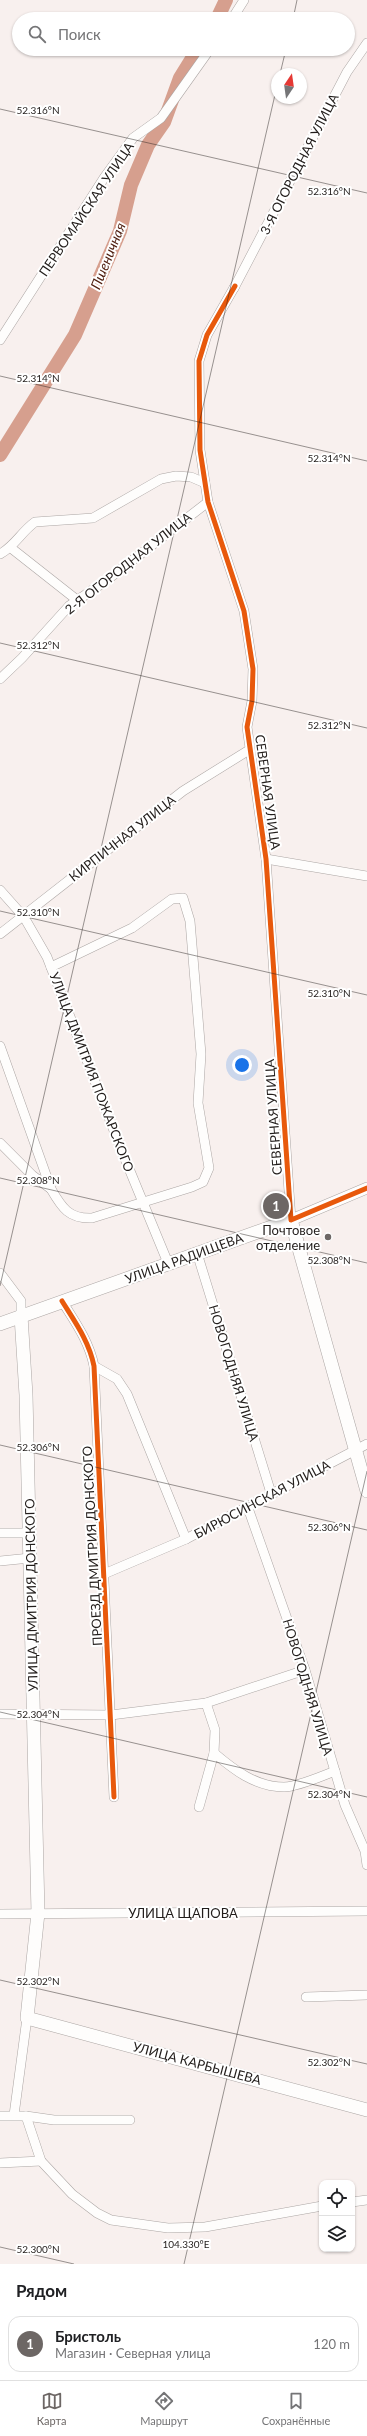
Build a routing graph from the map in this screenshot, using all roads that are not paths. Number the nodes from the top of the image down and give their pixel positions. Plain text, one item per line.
1 (244, 0) edge
2 (236, 12) edge
3 (367, 43) edge
4 (205, 56) edge
5 (235, 287) joint
6 (0, 340) edge
7 (205, 483) junction
8 (208, 502) junction
9 (11, 548) junction
10 (0, 554) edge
11 (77, 600) junction
12 (0, 679) edge
13 (249, 750) junction
14 (266, 859) junction
15 (367, 876) edge
16 (0, 890) edge
17 (24, 917) junction
18 (0, 934) edge
19 (51, 967) junction
20 (0, 1046) edge
21 (0, 1143) edge
22 (367, 1188) edge
23 (51, 1189) junction
24 (143, 1202) junction
25 (291, 1220) junction
26 (197, 1253) junction
27 (168, 1263) junction
28 (0, 1273) edge
29 (62, 1301) junction
30 (21, 1316) junction
31 (0, 1324) edge
32 (94, 1366) junction
33 (362, 1446) edge
34 (367, 1491) edge
35 (271, 1493) junction
36 (248, 1508) junction
37 (30, 1533) junction
38 (0, 1534) edge
39 (186, 1539) junction
40 (30, 1558) junction
41 (0, 1561) edge
42 (104, 1574) junction
43 (305, 1670) junction
44 (206, 1703) junction
45 (0, 1714) edge
46 (34, 1714) junction
47 (111, 1715) junction
48 (214, 1753) junction
49 (335, 1771) junction
50 (114, 1798) dead end
51 (199, 1807) dead end
52 (367, 1865) edge
53 (367, 1912) edge
54 (38, 1913) junction
55 (0, 1914) edge
56 (367, 1995) edge
57 (306, 1997) dead end
58 (27, 2018) junction
59 (367, 2110) edge
60 (14, 2115) junction
61 (0, 2116) edge
62 (26, 2116) junction
63 (130, 2120) dead end
64 (41, 2161) junction
65 (0, 2163) edge
66 (367, 2200) edge
67 (355, 2202) edge
68 (319, 2207) edge

1 - 2 street
3 - 5 street, 3-Я ОГОРОДНАЯ УЛИЦА
4 - 6 street, ПЕРВОМАЙСКАЯ УЛИЦА
5 - 7 street, СЕВЕРНАЯ УЛИЦА
7 - 8 street, СЕВЕРНАЯ УЛИЦА
7 - 9 street
8 - 11 street, 2-Я ОГОРОДНАЯ УЛИЦА
8 - 13 street, СЕВЕРНАЯ УЛИЦА
9 - 10 street
9 - 11 street
11 - 12 street, 2-Я ОГОРОДНАЯ УЛИЦА
13 - 14 street, СЕВЕРНАЯ УЛИЦА
13 - 17 street, КИРПИЧНАЯ УЛИЦА
14 - 15 street
14 - 25 street, СЕВЕРНАЯ УЛИЦА
16 - 17 street, УЛИЦА ДМИТРИЯ ПОЖАРСКОГО
17 - 18 street, КИРПИЧНАЯ УЛИЦА
17 - 19 street, УЛИЦА ДМИТРИЯ ПОЖАРСКОГО
19 - 24 street, УЛИЦА ДМИТРИЯ ПОЖАРСКОГО
19 - 24 street
20 - 23 street
21 - 23 street
22 - 25 street, УЛИЦА РАДИЩЕВА
23 - 24 street
24 - 27 street, УЛИЦА ДМИТРИЯ ПОЖАРСКОГО
25 - 26 main road, УЛИЦА РАДИЩЕВА
25 - 33 main road, СЕВЕРНАЯ УЛИЦА
26 - 27 main road, УЛИЦА РАДИЩЕВА
26 - 35 street, НОВОГОДНЯЯ УЛИЦА
27 - 29 main road, УЛИЦА РАДИЩЕВА
28 - 30 street, УЛИЦА ДМИТРИЯ ДОНСКОГО
29 - 30 main road, УЛИЦА РАДИЩЕВА
29 - 32 street, ПРОЕЗД ДМИТРИЯ ДОНСКОГО
30 - 31 main road, УЛИЦА РАДИЩЕВА
30 - 37 main road, УЛИЦА ДМИТРИЯ ДОНСКОГО
32 - 39 street, БИРЮСИНСКАЯ УЛИЦА
32 - 42 street, ПРОЕЗД ДМИТРИЯ ДОНСКОГО
33 - 34 main road, СЕВЕРНАЯ УЛИЦА
33 - 35 street, БИРЮСИНСКАЯ УЛИЦА
35 - 36 street, БИРЮСИНСКАЯ УЛИЦА
36 - 39 street, БИРЮСИНСКАЯ УЛИЦА
36 - 43 street, НОВОГОДНЯЯ УЛИЦА
37 - 38 street
37 - 40 main road, УЛИЦА ДМИТРИЯ ДОНСКОГО
39 - 42 street
40 - 41 street
40 - 46 main road, УЛИЦА ДМИТРИЯ ДОНСКОГО
42 - 47 street, ПРОЕЗД ДМИТРИЯ ДОНСКОГО
43 - 44 street
43 - 49 street, НОВОГОДНЯЯ УЛИЦА
44 - 47 street
44 - 48 street
45 - 46 street
46 - 47 street
46 - 54 main road, УЛИЦА ДМИТРИЯ ДОНСКОГО
47 - 50 street, ПРОЕЗД ДМИТРИЯ ДОНСКОГО
48 - 49 street
48 - 51 street
49 - 52 street, НОВОГОДНЯЯ УЛИЦА
53 - 54 street, УЛИЦА ЩАПОВА
54 - 55 street, УЛИЦА ЩАПОВА
54 - 58 main road, УЛИЦА ДМИТРИЯ ДОНСКОГО
56 - 57 street
58 - 59 main road, УЛИЦА КАРБЫШЕВА
58 - 60 street, УЛИЦА ДМИТРИЯ ДОНСКОГО
60 - 61 street
60 - 62 street
62 - 63 street
62 - 64 street
64 - 65 street
64 - 68 street
66 - 67 street

